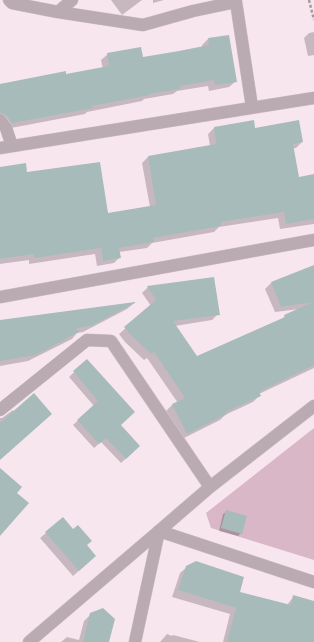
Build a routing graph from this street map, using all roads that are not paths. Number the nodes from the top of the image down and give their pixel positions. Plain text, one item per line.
1 (10, 0) edge
2 (72, 0) edge
3 (58, 12) junction
4 (314, 98) edge
5 (252, 108) junction
6 (0, 120) edge
7 (6, 147) edge
8 (314, 240) edge
9 (0, 297) edge
10 (314, 406) edge
11 (0, 410) edge
12 (210, 487) junction
13 (159, 531) junction
14 (314, 582) edge
15 (29, 642) edge
16 (135, 642) edge

1 - 3 street
2 - 3 street
3 - 5 street
4 - 5 street
5 - 7 street
6 - 7 street
8 - 9 street
10 - 12 street
11 - 12 street
12 - 13 street
13 - 14 street
13 - 15 street
13 - 16 street

